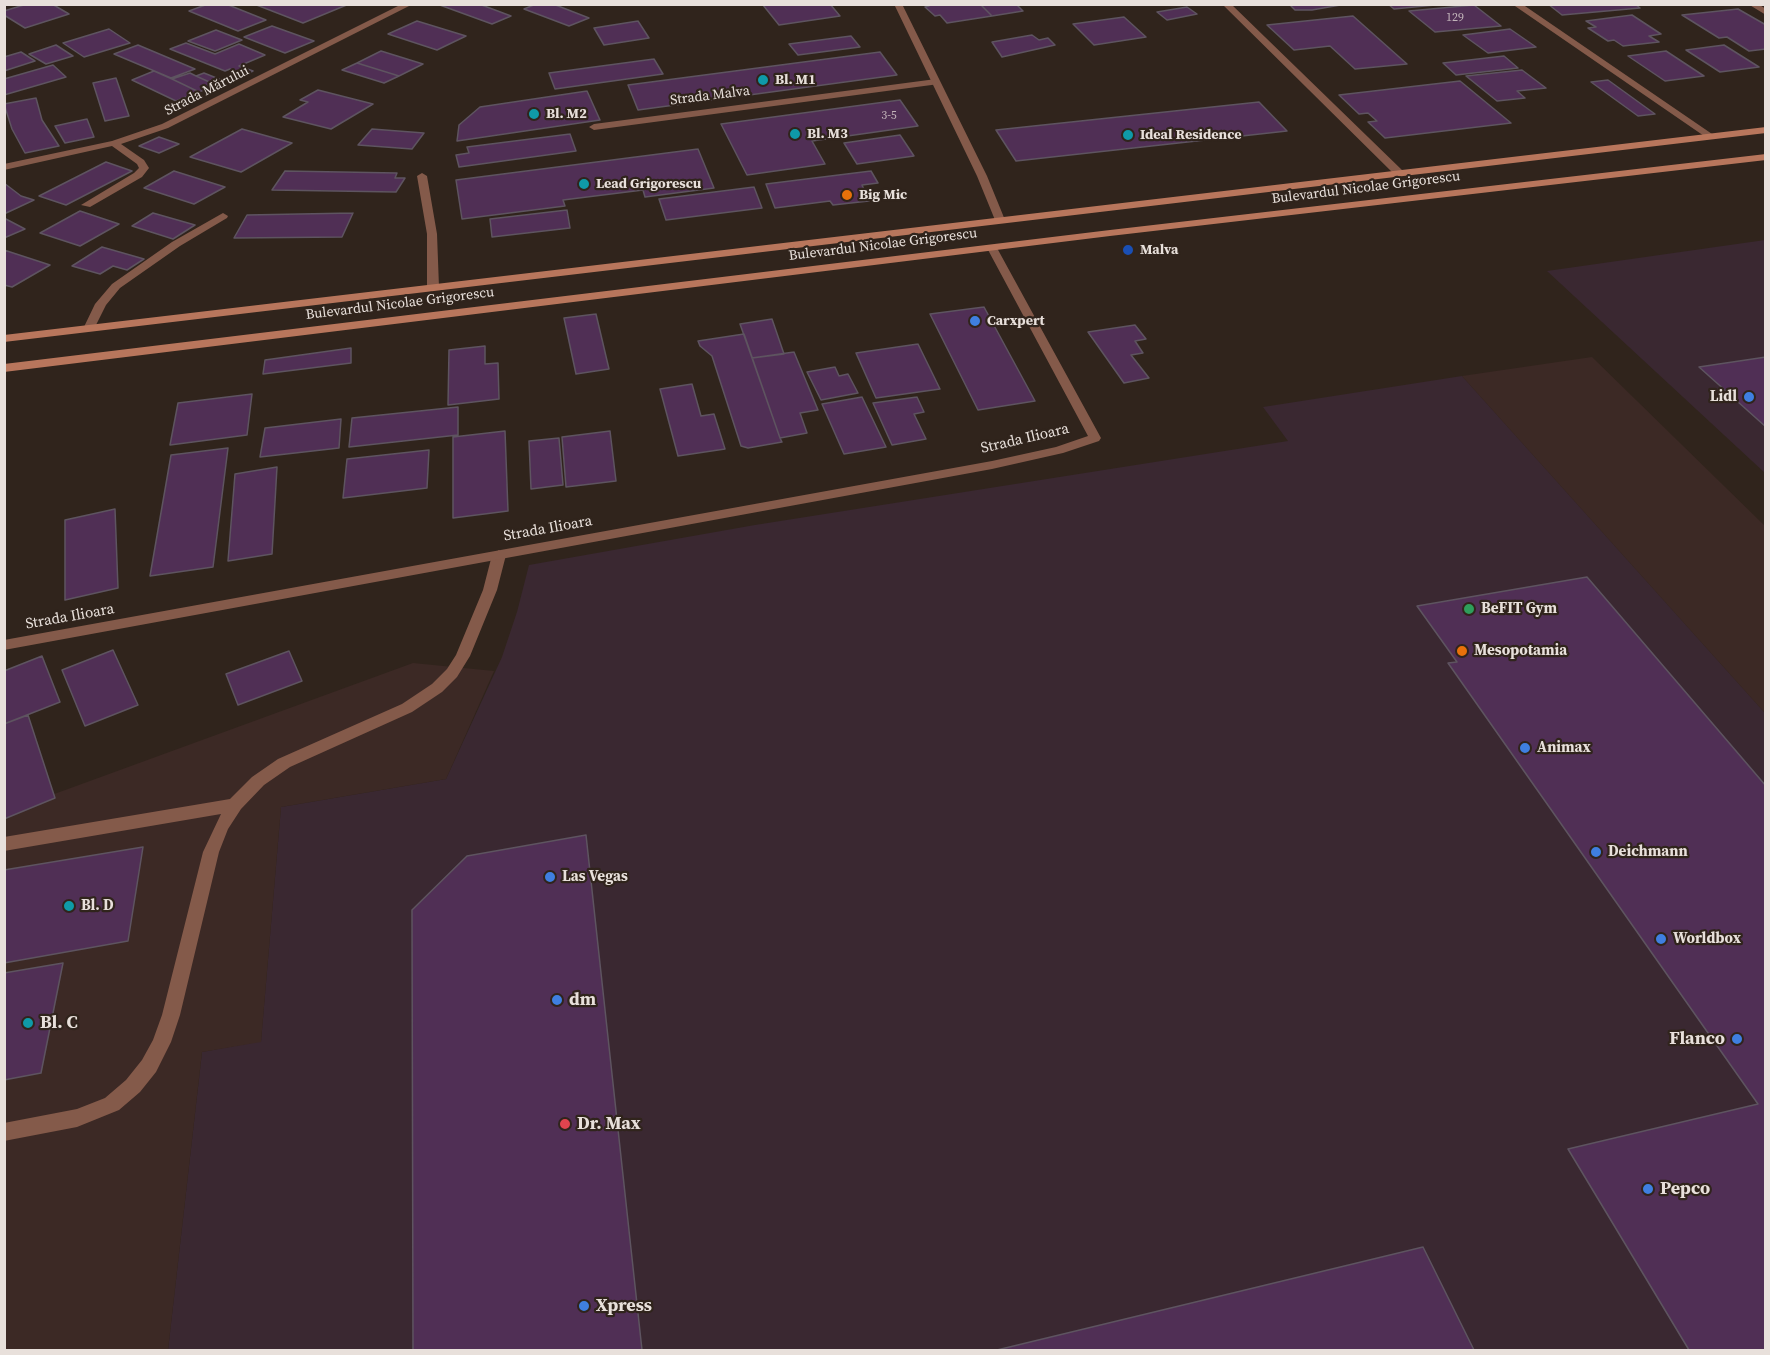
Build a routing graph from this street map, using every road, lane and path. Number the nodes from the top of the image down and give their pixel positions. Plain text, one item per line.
1 (409, 4) edge
2 (898, 4) edge
3 (1226, 4) edge
4 (1516, 4) edge
5 (1752, 4) edge
6 (1766, 13) edge
7 (936, 82) junction
8 (594, 127) dead end
9 (1766, 130) edge
10 (1710, 136) junction
11 (114, 143) junction
12 (1766, 157) edge
13 (4, 166) edge
14 (1399, 173) junction
15 (423, 176) dead end
16 (86, 205) dead end
17 (223, 216) dead end
18 (996, 234) junction
19 (433, 287) junction
20 (89, 329) junction
21 (4, 339) edge
22 (4, 368) edge
23 (500, 555) junction
24 (4, 645) edge
25 (235, 805) junction
26 (4, 844) edge
27 (4, 1132) edge

1 - 11 street, Strada Mărului
2 - 7 street
3 - 14 street
4 - 10 street
5 - 6 street
7 - 8 street, Strada Malva
7 - 18 street
9 - 10 main road, Bulevardul Nicolae Grigorescu
10 - 14 main road, Bulevardul Nicolae Grigorescu
11 - 13 street, Strada Mărului
11 - 16 street
12 - 18 main road, Bulevardul Nicolae Grigorescu
14 - 18 main road, Bulevardul Nicolae Grigorescu
15 - 19 street
17 - 20 street
18 - 19 main road, Bulevardul Nicolae Grigorescu
18 - 22 main road, Bulevardul Nicolae Grigorescu
18 - 23 street, Strada Ilioara
19 - 20 main road, Bulevardul Nicolae Grigorescu
20 - 21 main road, Bulevardul Nicolae Grigorescu
23 - 24 street, Strada Ilioara
23 - 25 street
25 - 26 street
25 - 27 street

